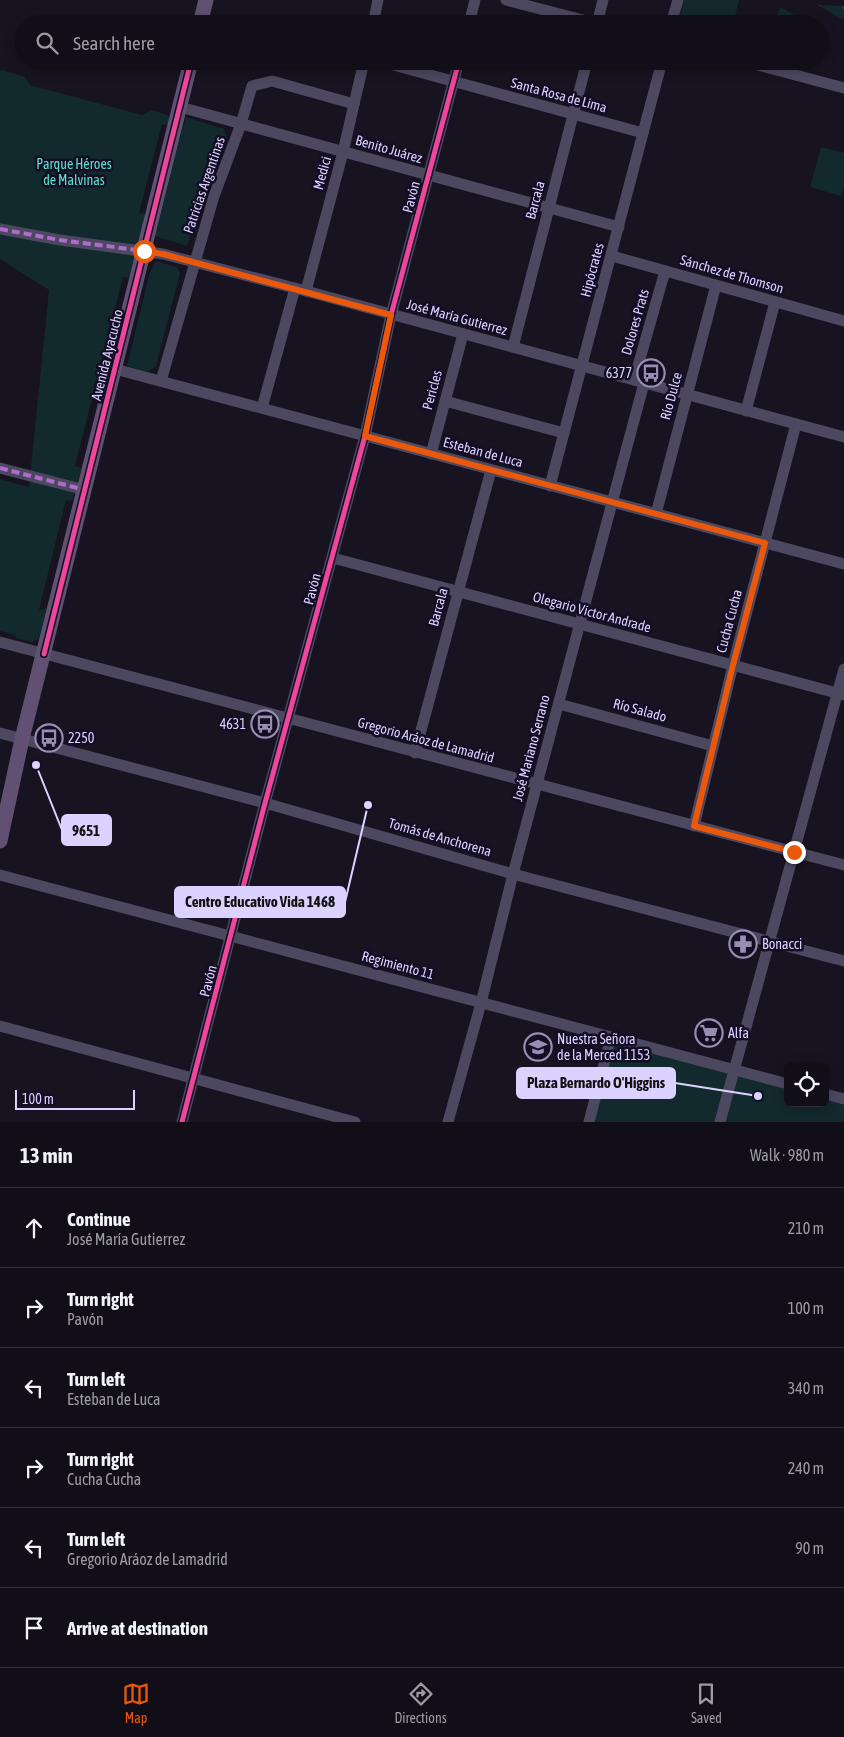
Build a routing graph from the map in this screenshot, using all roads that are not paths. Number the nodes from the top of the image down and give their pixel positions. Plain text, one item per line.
1 (206, 0) edge
2 (378, 0) edge
3 (475, 0) edge
4 (506, 0) edge
5 (603, 0) edge
6 (678, 0) edge
7 (202, 15) edge
8 (375, 15) edge
9 (471, 15) edge
10 (563, 15) edge
11 (599, 15) edge
12 (674, 15) edge
13 (189, 70) edge
14 (362, 70) edge
15 (412, 70) edge
16 (456, 70) edge
17 (585, 70) edge
18 (660, 70) edge
19 (777, 70) edge
20 (453, 81) junction
21 (844, 88) edge
22 (354, 104) junction
23 (180, 108) junction
24 (573, 114) junction
25 (241, 124) junction
26 (643, 133) junction
27 (342, 152) junction
28 (428, 176) junction
29 (549, 208) junction
30 (619, 227) junction
31 (0, 229) edge
32 (144, 251) junction
33 (612, 256) junction
34 (194, 262) junction
35 (664, 271) junction
36 (716, 285) junction
37 (300, 290) junction
38 (775, 302) junction
39 (391, 315) junction
40 (844, 321) edge
41 (463, 334) junction
42 (513, 347) junction
43 (582, 366) junction
44 (115, 369) junction
45 (161, 381) junction
46 (639, 382) junction
47 (687, 395) junction
48 (445, 401) junction
49 (262, 408) junction
50 (746, 411) junction
51 (796, 424) junction
52 (564, 433) junction
53 (365, 436) junction
54 (844, 437) edge
55 (431, 454) junction
56 (0, 468) edge
57 (491, 470) junction
58 (550, 486) junction
59 (85, 490) junction
60 (612, 502) junction
61 (656, 514) junction
62 (765, 543) junction
63 (333, 558) junction
64 (844, 564) edge
65 (458, 591) junction
66 (580, 624) junction
67 (0, 642) edge
68 (44, 654) junction
69 (733, 665) junction
70 (844, 669) edge
71 (841, 694) edge
72 (558, 704) junction
73 (288, 719) junction
74 (0, 733) edge
75 (22, 738) junction
76 (713, 746) junction
77 (415, 752) junction
78 (537, 785) junction
79 (265, 802) junction
80 (694, 826) junction
81 (0, 841) edge
82 (794, 852) junction
83 (844, 865) edge
84 (513, 874) junction
85 (0, 875) edge
86 (230, 937) junction
87 (770, 942) junction
88 (844, 961) edge
89 (481, 1003) junction
90 (0, 1026) edge
91 (611, 1037) junction
92 (734, 1069) junction
93 (194, 1079) junction
94 (784, 1083) edge
95 (829, 1095) edge
96 (844, 1099) edge
97 (182, 1122) edge
98 (356, 1122) edge
99 (448, 1122) edge
100 (588, 1122) edge
101 (720, 1122) edge

1 - 7 main road
2 - 8 street
3 - 9 street
4 - 10 street
5 - 11 street
6 - 12 street
13 - 23 main road, Avenida Ayacucho
14 - 22 street, Medici
15 - 20 street, Santa Rosa de Lima
16 - 20 street, Pavón
17 - 24 street, Barcala
18 - 26 street, Hipócrates
19 - 21 street
20 - 24 street, Santa Rosa de Lima
20 - 28 street, Pavón
22 - 25 street, Patricias Argentinas
22 - 27 street, Medici
23 - 25 street, Benito Juárez
23 - 32 main road, Avenida Ayacucho
24 - 26 street, Santa Rosa de Lima
24 - 29 street, Barcala
25 - 27 street, Benito Juárez
25 - 34 street, Patricias Argentinas
26 - 30 street, Hipócrates
27 - 28 street, Benito Juárez
27 - 37 street, Medici
28 - 29 street, Benito Juárez
28 - 39 street, Pavón
29 - 30 street, Benito Juárez
29 - 42 street, Barcala
30 - 33 street, Hipócrates
31 - 32 street, José María Gutierrez
32 - 34 street, José María Gutierrez
32 - 44 main road, Avenida Ayacucho
33 - 35 street, Sánchez de Thomson
33 - 43 street, Hipócrates
34 - 37 street, José María Gutierrez
34 - 45 street, Patricias Argentinas
35 - 36 street, Sánchez de Thomson
35 - 46 street, Dolores Prats
36 - 38 street, Sánchez de Thomson
36 - 47 street, Río Dulce
37 - 39 street, José María Gutierrez
37 - 49 street, Medici
38 - 40 street, Sánchez de Thomson
38 - 50 street
39 - 41 street, José María Gutierrez
39 - 53 street, Pavón
41 - 42 street, José María Gutierrez
41 - 48 street, Pericles
42 - 43 street, José María Gutierrez
43 - 46 street, José María Gutierrez
43 - 52 street, Hipócrates
44 - 45 street, Esteban de Luca
44 - 59 main road, Avenida Ayacucho
45 - 49 street, Esteban de Luca
46 - 47 street, José María Gutierrez
46 - 60 street, José Mariano Serrano
47 - 50 street, José María Gutierrez
47 - 61 street, Río Dulce
48 - 52 street
48 - 55 street, Pericles
49 - 53 street, Esteban de Luca
50 - 51 street, José María Gutierrez
51 - 54 street, José María Gutierrez
51 - 62 street, Cucha Cucha
52 - 58 street, Hipócrates
53 - 55 street, Esteban de Luca
53 - 63 street, Pavón
55 - 57 street, Esteban de Luca
56 - 59 street
57 - 58 street, Esteban de Luca
57 - 65 street, Barcala
58 - 60 street, Esteban de Luca
59 - 68 main road, Avenida Ayacucho
60 - 61 street, Esteban de Luca
60 - 66 street, José Mariano Serrano
61 - 62 street, Esteban de Luca
62 - 64 street, Esteban de Luca
62 - 69 street, Cucha Cucha
63 - 65 street, Olegario Victor Andrade
63 - 73 street, Pavón
65 - 66 street, Olegario Victor Andrade
65 - 77 street, Barcala
66 - 69 street, Olegario Victor Andrade
66 - 72 street, José Mariano Serrano
67 - 68 street, Gregorio Aráoz de Lamadrid
68 - 73 street, Gregorio Aráoz de Lamadrid
68 - 75 main road, Avenida Ayacucho
69 - 71 street, Olegario Victor Andrade
69 - 76 street, Cucha Cucha
70 - 71 street
71 - 82 street
72 - 76 street, Río Salado
72 - 78 street, José Mariano Serrano
73 - 77 street, Gregorio Aráoz de Lamadrid
73 - 79 street, Pavón
74 - 75 street, Tomás de Anchorena
75 - 79 street, Tomás de Anchorena
75 - 81 main road, Avenida Ayacucho
76 - 80 street, Cucha Cucha
77 - 78 street, Gregorio Aráoz de Lamadrid
78 - 80 street, Gregorio Aráoz de Lamadrid
78 - 84 street, José Mariano Serrano
79 - 84 street, Tomás de Anchorena
79 - 86 street, Pavón
80 - 82 street, Gregorio Aráoz de Lamadrid
82 - 83 street, Gregorio Aráoz de Lamadrid
82 - 87 street
84 - 87 street, Tomás de Anchorena
84 - 89 street, José Mariano Serrano
85 - 86 street, Regimiento 11
86 - 89 street, Regimiento 11
86 - 93 street, Pavón
87 - 88 street, Tomás de Anchorena
87 - 92 street
89 - 91 street, Regimiento 11
89 - 99 street, José Mariano Serrano
90 - 93 street
91 - 92 street, Regimiento 11
91 - 100 street
92 - 94 street, Regimiento 11
92 - 101 street
93 - 97 street, Pavón
93 - 98 street
95 - 96 street

